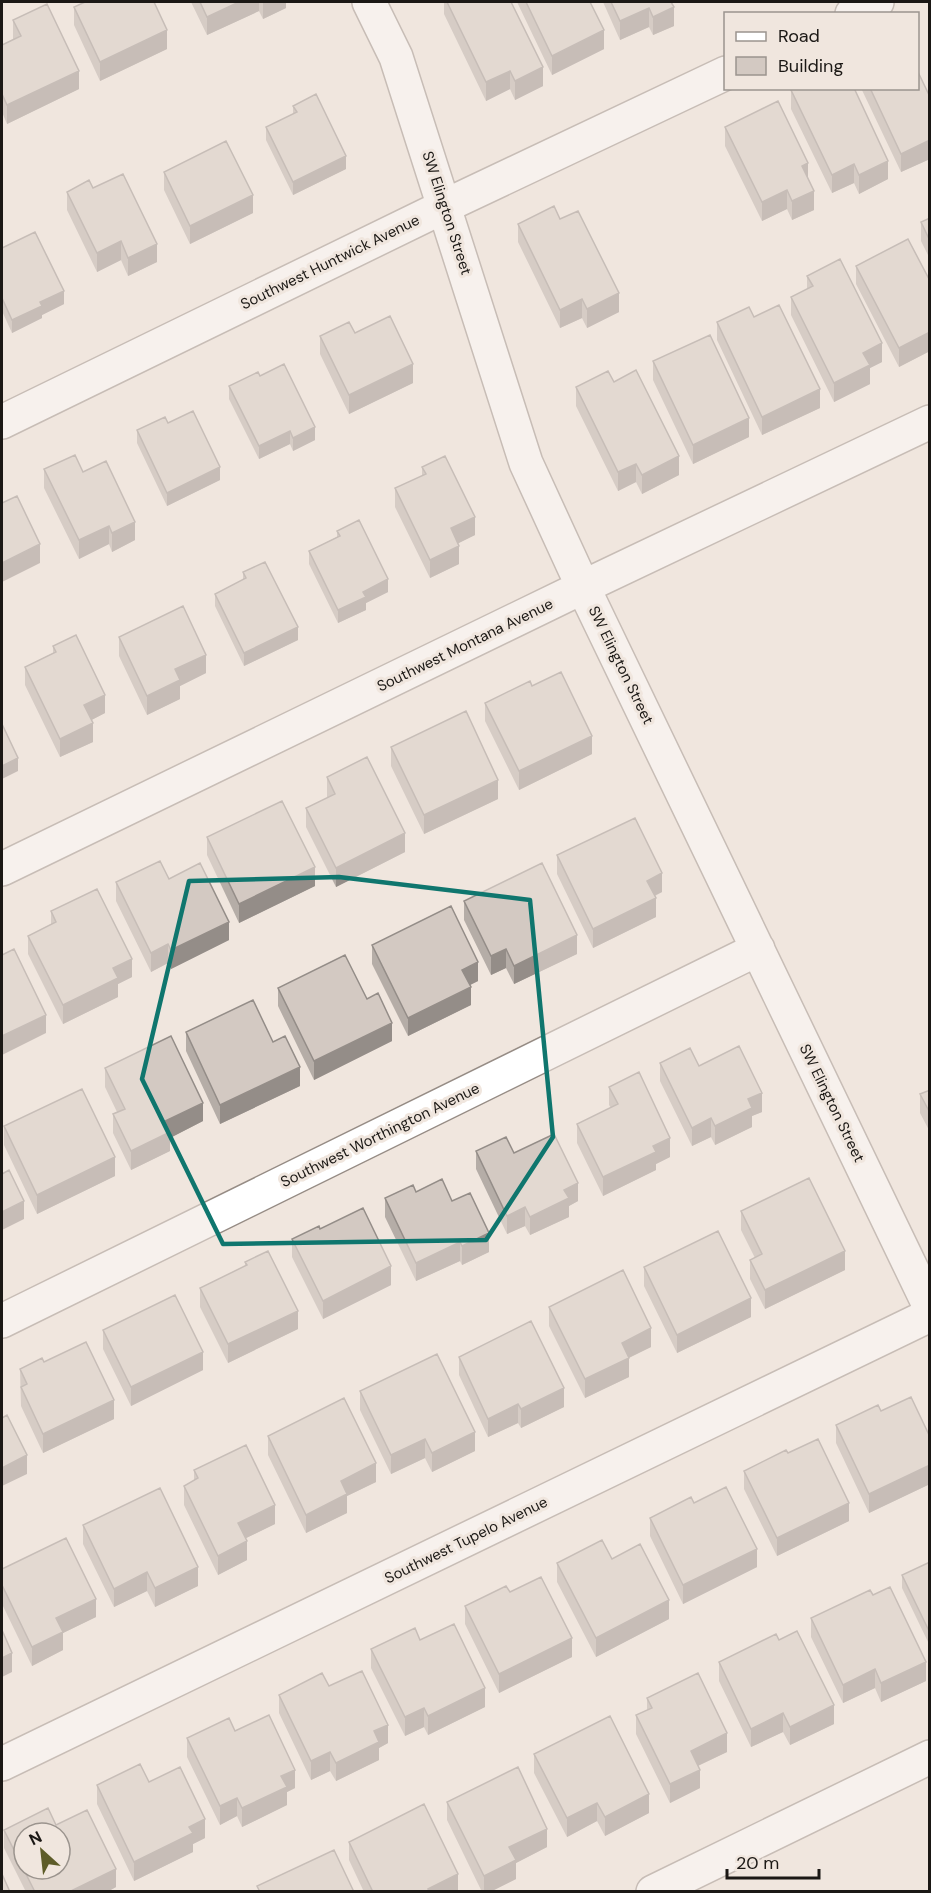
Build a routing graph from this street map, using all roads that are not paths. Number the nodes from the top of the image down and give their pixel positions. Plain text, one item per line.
1 (369, 2) edge
2 (877, 2) edge
3 (856, 12) edge
4 (724, 74) edge
5 (445, 206) junction
6 (2, 422) edge
7 (930, 422) edge
8 (584, 587) junction
9 (2, 869) edge
10 (758, 949) junction
11 (930, 1307) edge
12 (930, 1316) edge
13 (2, 1321) edge
14 (930, 1757) edge
15 (2, 1764) edge
16 (653, 1892) edge

1 - 5 street, SW Elington Street
2 - 3 street
4 - 5 street, Southwest Huntwick Avenue
5 - 6 street, Southwest Huntwick Avenue
5 - 8 street, SW Elington Street
7 - 8 street, Southwest Montana Avenue
8 - 9 street, Southwest Montana Avenue
8 - 10 street, SW Elington Street
10 - 11 street, SW Elington Street
10 - 13 street, Southwest Worthington Avenue
12 - 15 street, Southwest Tupelo Avenue
14 - 16 street

